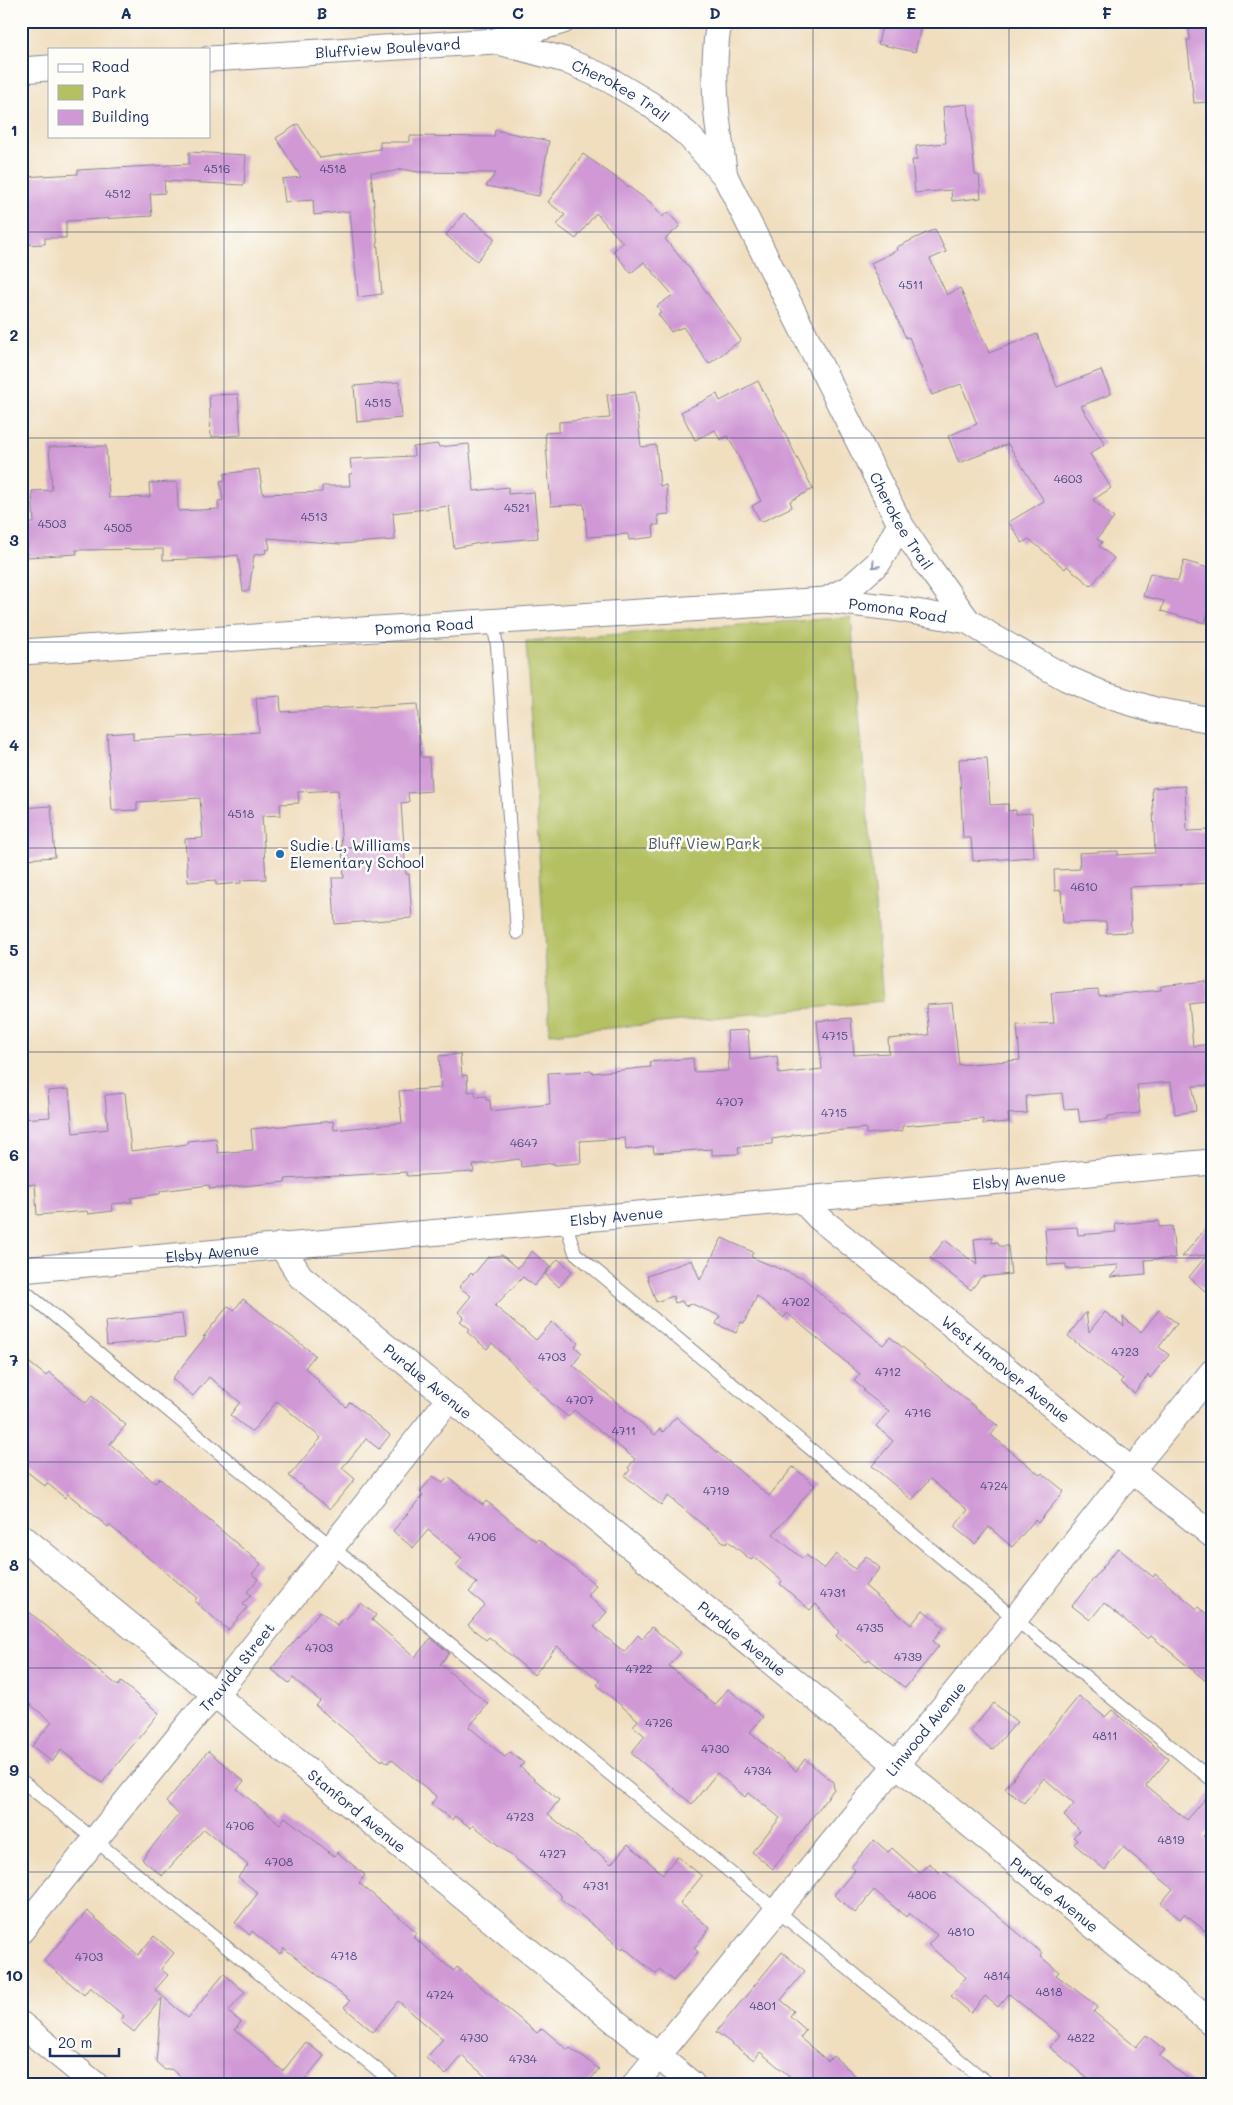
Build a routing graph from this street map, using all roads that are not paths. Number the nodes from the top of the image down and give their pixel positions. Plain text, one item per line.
1 (563, 21) edge
2 (719, 21) edge
3 (495, 41) junction
4 (210, 59) edge
5 (48, 68) edge
6 (21, 70) edge
7 (725, 176) junction
8 (900, 524) junction
9 (826, 600) junction
10 (968, 621) junction
11 (493, 622) junction
12 (21, 652) edge
13 (1212, 720) edge
14 (517, 933) dead end
15 (1212, 1162) edge
16 (802, 1200) junction
17 (566, 1220) junction
18 (281, 1245) junction
19 (21, 1270) edge
20 (21, 1288) edge
21 (1212, 1372) edge
22 (449, 1399) junction
23 (1132, 1470) junction
24 (1212, 1535) edge
25 (21, 1536) edge
26 (332, 1547) junction
27 (1015, 1619) junction
28 (216, 1694) junction
29 (895, 1764) junction
30 (21, 1780) edge
31 (1212, 1780) edge
32 (95, 1840) junction
33 (776, 1909) junction
34 (21, 1931) edge
35 (1212, 2022) edge
36 (21, 2024) edge
37 (658, 2056) junction
38 (95, 2084) edge
39 (395, 2084) edge
40 (635, 2084) edge
41 (692, 2084) edge
42 (989, 2084) edge

1 - 3 street, Bluffview Boulevard
2 - 7 street, Cherokee Trail
3 - 4 street, Bluffview Boulevard
3 - 7 street, Cherokee Trail
5 - 6 street
7 - 8 street, Cherokee Trail
8 -> 9 street, Pomona Road
8 - 10 street, Cherokee Trail
9 - 10 street, Pomona Road
9 - 11 street, Pomona Road
10 - 13 street, Cherokee Trail
11 - 12 street, Pomona Road
11 - 14 lane
15 - 16 street, Elsby Avenue
16 - 17 street, Elsby Avenue
16 - 23 street, West Hanover Avenue
17 - 18 street, Elsby Avenue
17 - 27 lane
18 - 19 street, Elsby Avenue
18 - 22 street, Purdue Avenue
20 - 26 lane
21 - 23 street, Linwood Avenue
22 - 26 street, Travida Street
22 - 29 street, Purdue Avenue
23 - 24 street, West Hanover Avenue
23 - 27 street, Linwood Avenue
25 - 28 street, Stanford Avenue
26 - 28 street, Travida Street
26 - 33 lane
27 - 29 street, Linwood Avenue
27 - 31 lane
28 - 32 street, Travida Street
28 - 37 street, Stanford Avenue
29 - 33 street, Linwood Avenue
29 - 35 street, Purdue Avenue
30 - 32 lane
32 - 34 street, Travida Street
32 - 39 lane
33 - 37 street, Linwood Avenue
33 - 42 lane
36 - 38 street
37 - 40 street, Linwood Avenue
37 - 41 street, Stanford Avenue

